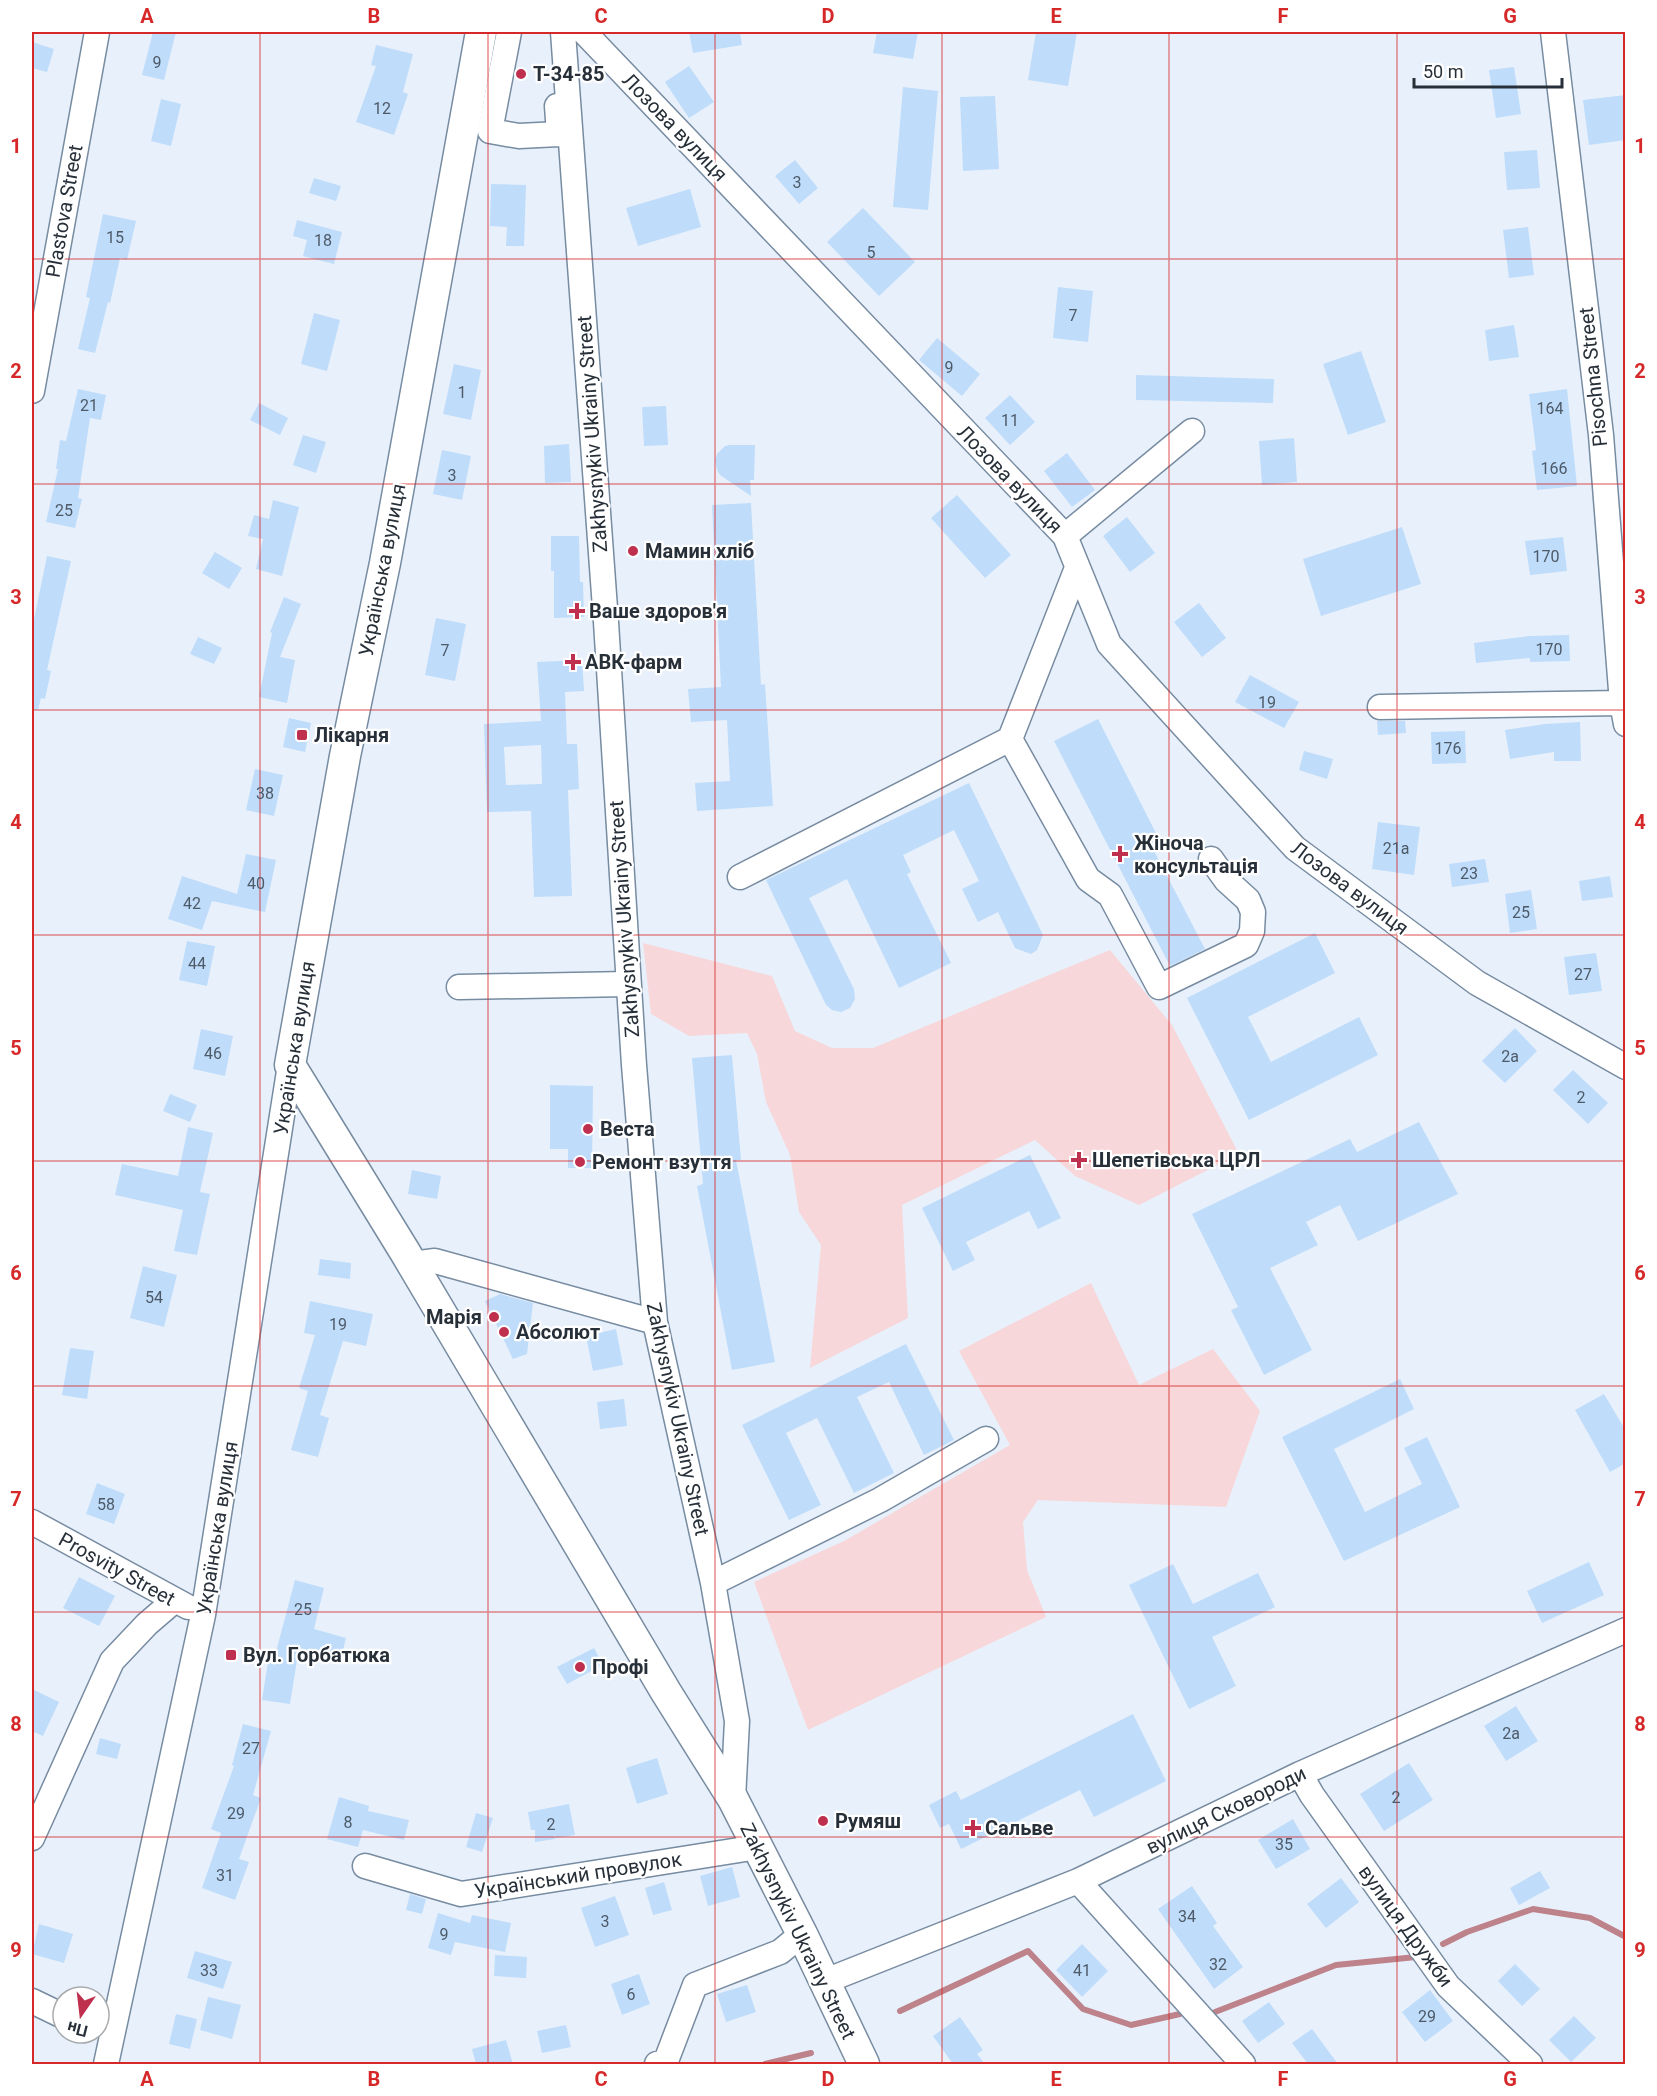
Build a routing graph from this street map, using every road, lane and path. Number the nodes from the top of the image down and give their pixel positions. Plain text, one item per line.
1 (97, 32) edge
2 (481, 32) edge
3 (509, 32) edge
4 (551, 32) edge
5 (563, 32) edge
6 (584, 32) edge
7 (1553, 32) edge
8 (32, 391) edge
9 (1192, 431) dead end
10 (1065, 536) junction
11 (1077, 568) junction
12 (1380, 706) dead end
13 (1624, 710) edge
14 (1010, 739) junction
15 (1211, 859) dead end
16 (740, 877) dead end
17 (628, 984) junction
18 (459, 987) dead end
19 (290, 1065) junction
20 (1626, 1067) edge
21 (412, 1264) junction
22 (654, 1322) junction
23 (986, 1439) dead end
24 (32, 1522) edge
25 (713, 1583) junction
26 (175, 1600) junction
27 (203, 1615) junction
28 (1626, 1630) edge
29 (1300, 1774) junction
30 (733, 1798) junction
31 (32, 1838) edge
32 (758, 1847) junction
33 (365, 1866) dead end
34 (1078, 1881) junction
35 (802, 1934) junction
36 (823, 1982) junction
37 (32, 2001) edge
38 (51, 2010) edge
39 (111, 2014) edge
40 (106, 2045) edge
41 (106, 2064) edge
42 (657, 2064) edge
43 (864, 2064) edge
44 (1243, 2064) edge
45 (1530, 2064) edge

1 - 8 street, Plastova Street
2 - 19 main road, Українська вулиця
3 - 4 street
5 - 17 street, Zakhysnykiv Ukrainy Street
6 - 10 street, Лозова вулиця
7 - 13 street, Pisochna Street
9 - 10 street
10 - 11 street, Лозова вулиця
11 - 14 street
11 - 20 street, Лозова вулиця
12 - 13 street
14 - 15 street
14 - 16 street
17 - 18 street
17 - 22 street, Zakhysnykiv Ukrainy Street
19 - 21 main road, Zakhysnykiv Ukrainy Street
19 - 27 street, Українська вулиця
21 - 22 street
21 - 30 main road, Zakhysnykiv Ukrainy Street
22 - 25 street, Zakhysnykiv Ukrainy Street
23 - 25 street
24 - 26 street, Prosvity Street
25 - 30 street, Zakhysnykiv Ukrainy Street
26 - 27 street, Prosvity Street
26 - 31 street, Українська вулиця
27 - 39 street, Українська вулиця
28 - 29 street, вулиця Сковороди
29 - 34 street, вулиця Сковороди
29 - 45 street, вулиця Дружби
30 - 32 main road, Zakhysnykiv Ukrainy Street
32 - 33 street, Український провулок
32 - 35 main road, Zakhysnykiv Ukrainy Street
34 - 36 street, вулиця Сковороди
34 - 44 street
35 - 36 main road, Zakhysnykiv Ukrainy Street
35 - 42 street
36 - 43 main road, Zakhysnykiv Ukrainy Street
37 - 38 street
40 - 41 street, Українська вулиця

